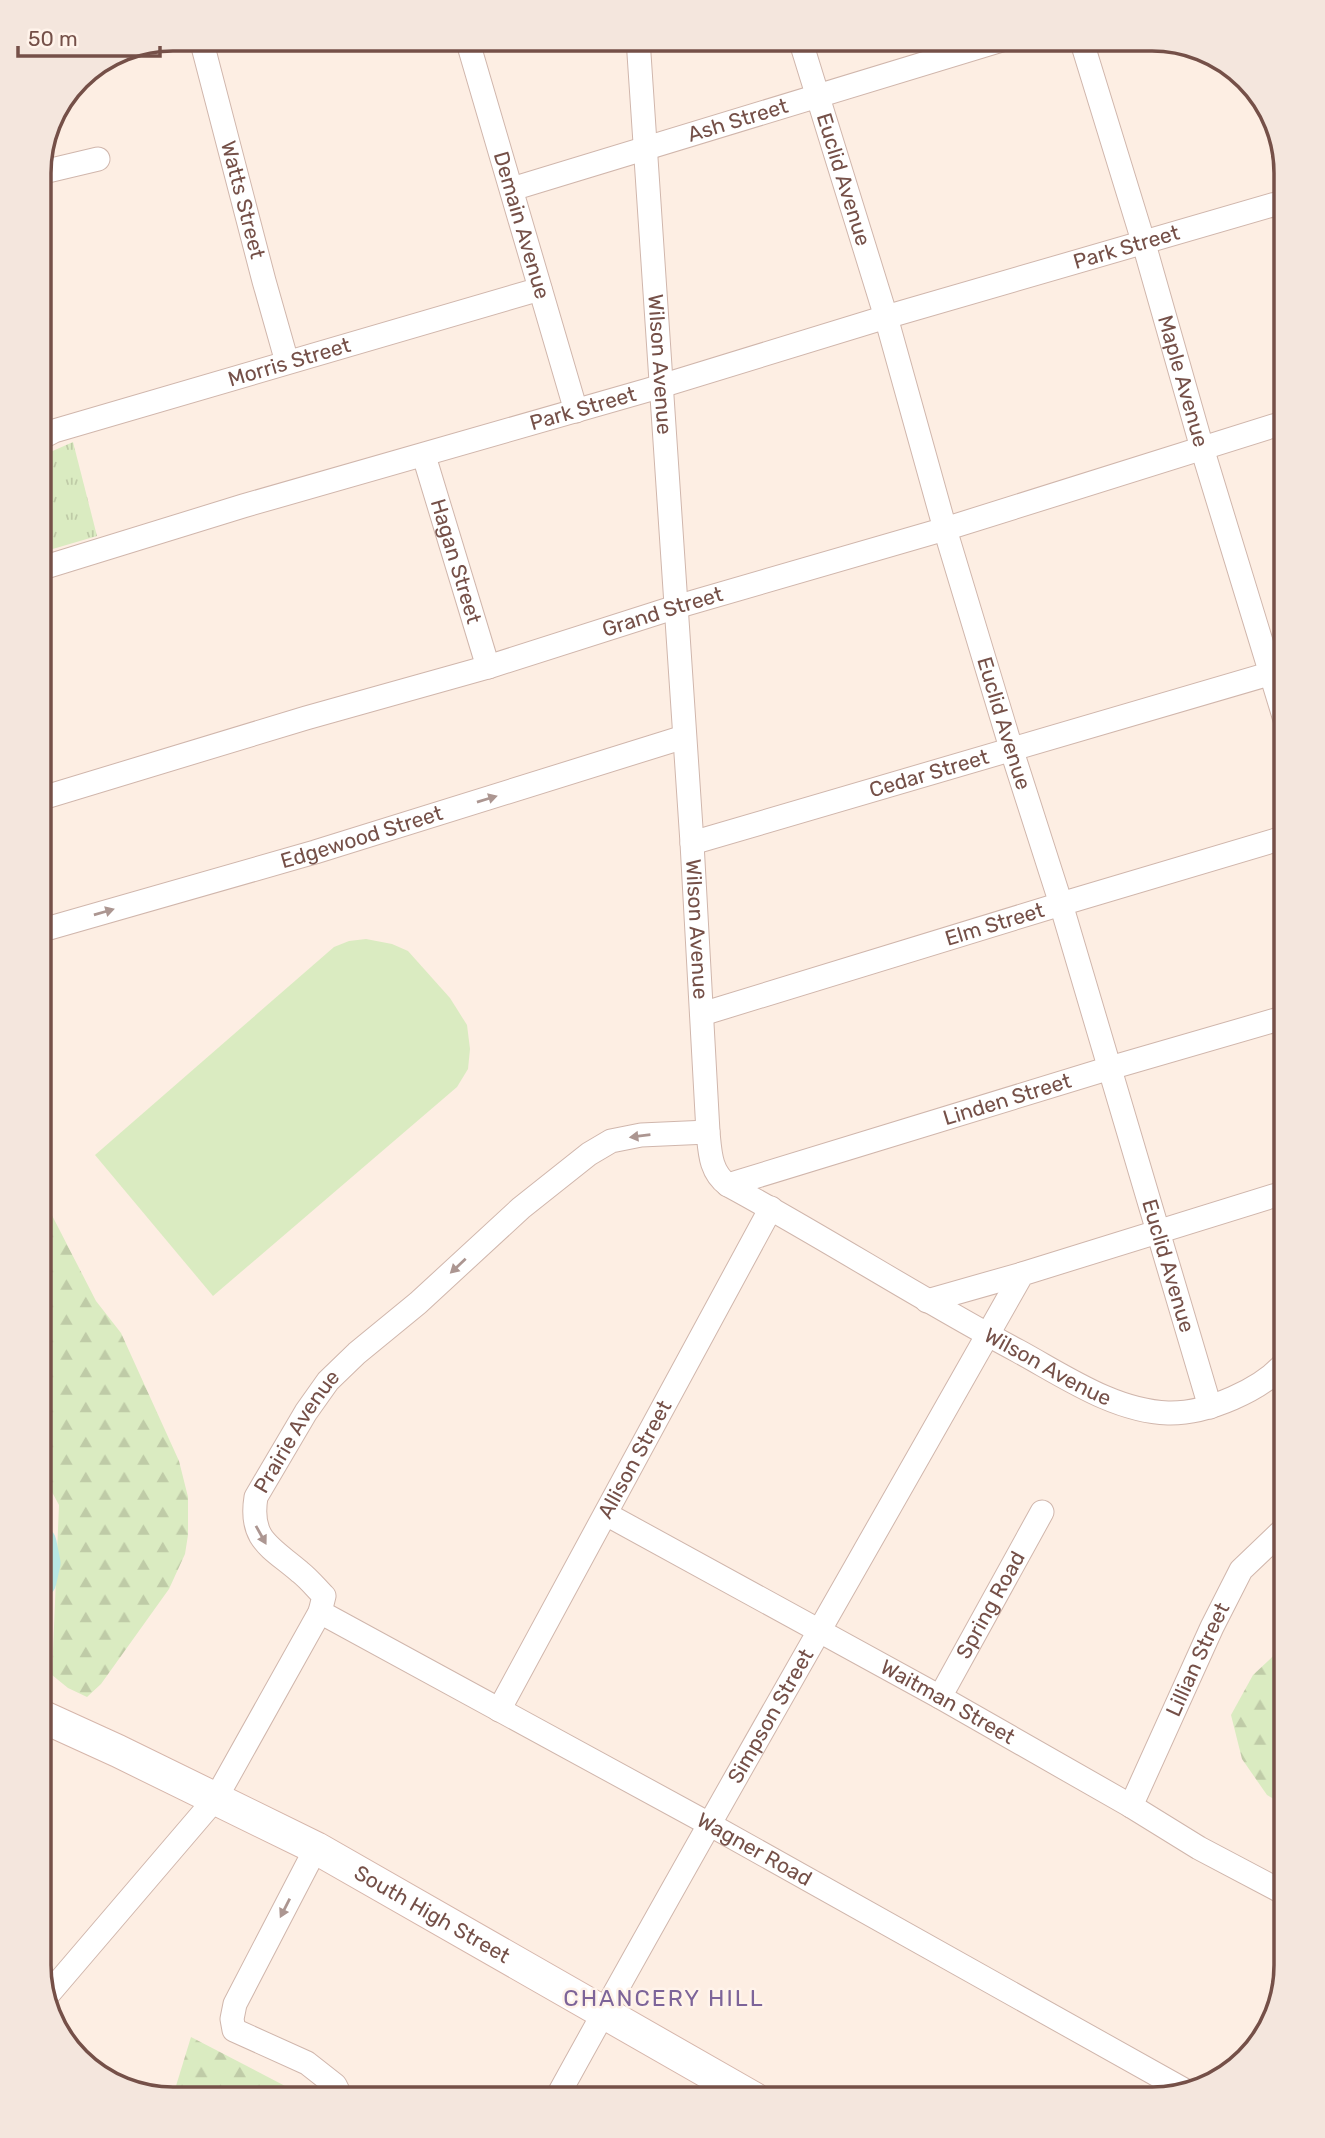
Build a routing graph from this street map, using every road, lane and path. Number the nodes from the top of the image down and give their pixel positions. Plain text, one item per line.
1 (204, 51) edge
2 (471, 51) edge
3 (639, 51) edge
4 (804, 51) edge
5 (966, 51) edge
6 (1085, 51) edge
7 (817, 97) junction
8 (644, 150) junction
9 (98, 159) dead end
10 (51, 170) edge
11 (512, 189) junction
12 (1274, 205) edge
13 (1144, 244) junction
14 (540, 289) junction
15 (886, 317) junction
16 (287, 362) junction
17 (660, 387) junction
18 (576, 411) junction
19 (1274, 426) edge
20 (51, 433) edge
21 (1202, 448) junction
22 (424, 456) junction
23 (946, 528) junction
24 (51, 565) edge
25 (676, 607) junction
26 (1274, 657) edge
27 (488, 667) junction
28 (1274, 673) edge
29 (684, 737) junction
30 (1011, 748) junction
31 (51, 795) edge
32 (1274, 841) edge
33 (692, 843) junction
34 (1061, 904) junction
35 (51, 928) edge
36 (702, 1014) junction
37 (1274, 1020) edge
38 (1110, 1068) junction
39 (708, 1132) junction
40 (728, 1185) junction
41 (1274, 1196) edge
42 (771, 1208) junction
43 (1159, 1232) junction
44 (1022, 1274) junction
45 (928, 1301) junction
46 (987, 1335) junction
47 (1274, 1372) edge
48 (1210, 1407) junction
49 (1042, 1512) dead end
50 (606, 1514) junction
51 (1274, 1538) edge
52 (320, 1612) junction
53 (818, 1631) junction
54 (940, 1697) junction
55 (499, 1710) junction
56 (51, 1721) edge
57 (216, 1798) junction
58 (1131, 1806) junction
59 (709, 1824) junction
60 (316, 1847) junction
61 (1274, 1888) edge
62 (53, 1988) edge
63 (603, 2013) junction
64 (1175, 2085) edge
65 (334, 2087) edge
66 (563, 2087) edge
67 (734, 2087) edge

1 - 16 street, Watts Street
2 - 11 street, Demain Avenue
3 - 8 street, Wilson Avenue
4 - 7 street, Euclid Avenue
5 - 7 street, Ash Street
6 - 13 street, Maple Avenue
7 - 8 street, Ash Street
7 - 15 street, Euclid Avenue
8 - 11 street, Ash Street
8 - 17 street, Wilson Avenue
9 - 10 street
11 - 14 street, Demain Avenue
12 - 13 street, Park Street
13 - 15 street, Park Street
13 - 21 street, Maple Avenue
14 - 16 street, Morris Street
14 - 18 street, Demain Avenue
15 - 17 street, Park Street
15 - 23 street, Euclid Avenue
16 - 20 street, Morris Street
17 - 18 street, Park Street
17 - 25 street, Wilson Avenue
18 - 22 street, Park Street
19 - 21 street, Grand Street
21 - 23 street, Grand Street
21 - 26 street, Maple Avenue
22 - 24 street, Park Street
22 - 27 street, Hagan Street
23 - 25 street, Grand Street
23 - 30 street, Euclid Avenue
25 - 27 street, Grand Street
25 - 29 street, Wilson Avenue
27 - 31 street, Grand Street
28 - 30 street, Cedar Street
29 - 33 street, Wilson Avenue
35 -> 29 street, Edgewood Street
30 - 33 street, Cedar Street
30 - 34 street, Euclid Avenue
32 - 34 street, Elm Street
33 - 36 street, Wilson Avenue
34 - 36 street, Elm Street
34 - 38 street, Euclid Avenue
36 - 39 street, Wilson Avenue
37 - 38 street, Linden Street
38 - 40 street, Linden Street
38 - 43 street, Euclid Avenue
39 - 40 street, Wilson Avenue
39 -> 52 street, Prairie Avenue
40 - 42 street, Wilson Avenue
41 - 43 street
42 - 45 street, Wilson Avenue
42 - 50 street, Allison Street
43 - 44 street
43 - 48 street, Euclid Avenue
44 - 45 street
44 - 46 street, Simpson Street
45 - 46 street, Wilson Avenue
46 - 48 street, Wilson Avenue
46 - 53 street, Simpson Street
47 - 48 street, Wilson Avenue
49 - 54 street, Spring Road
50 - 53 street, Waitman Street
50 - 55 street, Allison Street
51 - 58 street, Lillian Street
52 - 55 street, Wagner Road
52 - 57 street
53 - 54 street, Waitman Street
53 - 59 street, Simpson Street
54 - 58 street, Waitman Street
55 - 59 street, Wagner Road
56 - 57 street, South High Street
57 - 60 street, South High Street
57 - 62 street
58 - 61 street, Waitman Street
59 - 63 street, Simpson Street
59 - 64 street, Wagner Road
60 - 63 street, South High Street
60 -> 65 street
63 - 66 street, Simpson Street
63 - 67 street, South High Street

